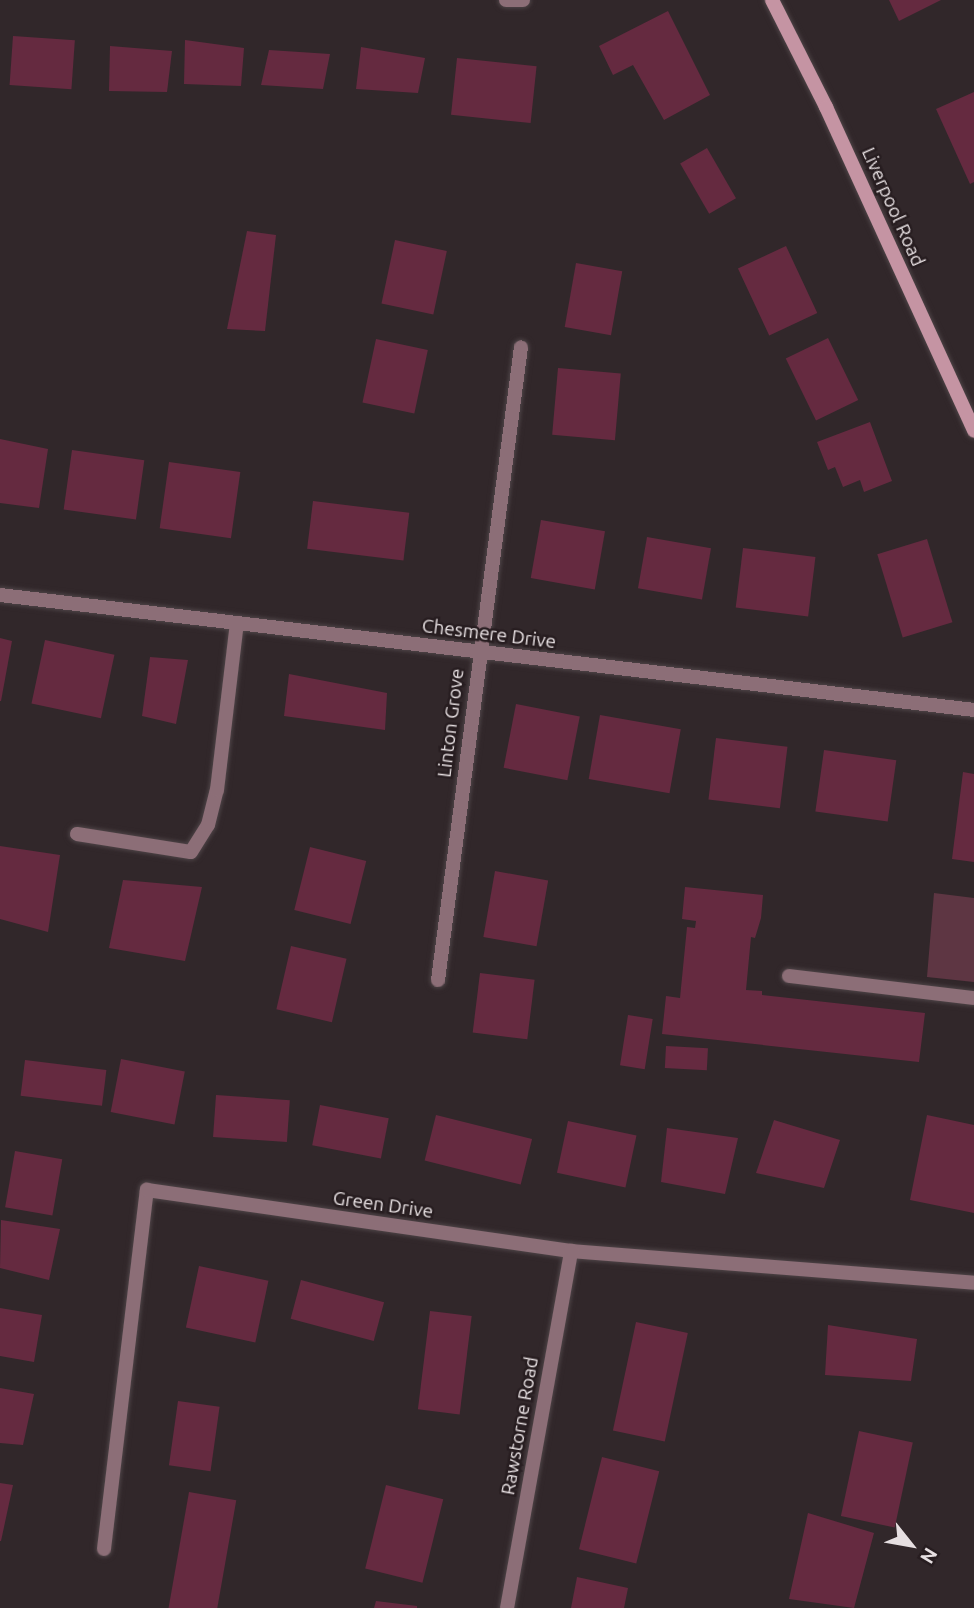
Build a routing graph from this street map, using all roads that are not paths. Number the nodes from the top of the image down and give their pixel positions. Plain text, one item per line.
1 (506, 0) edge
2 (523, 0) edge
3 (772, 0) edge
4 (521, 347) dead end
5 (974, 431) edge
6 (0, 594) edge
7 (237, 623) junction
8 (480, 652) junction
9 (974, 710) edge
10 (77, 834) dead end
11 (789, 976) dead end
12 (438, 980) dead end
13 (974, 998) edge
14 (571, 1251) junction
15 (974, 1283) edge
16 (104, 1549) dead end
17 (507, 1608) edge

1 - 2 street
3 - 5 street, Liverpool Road
4 - 8 street, Linton Grove
6 - 7 street, Chesmere Drive
7 - 8 street, Chesmere Drive
7 - 10 street
8 - 9 street, Chesmere Drive
8 - 12 street, Linton Grove
11 - 13 street
14 - 15 street, Green Drive
14 - 16 street, Green Drive
14 - 17 street, Rawstorne Road

